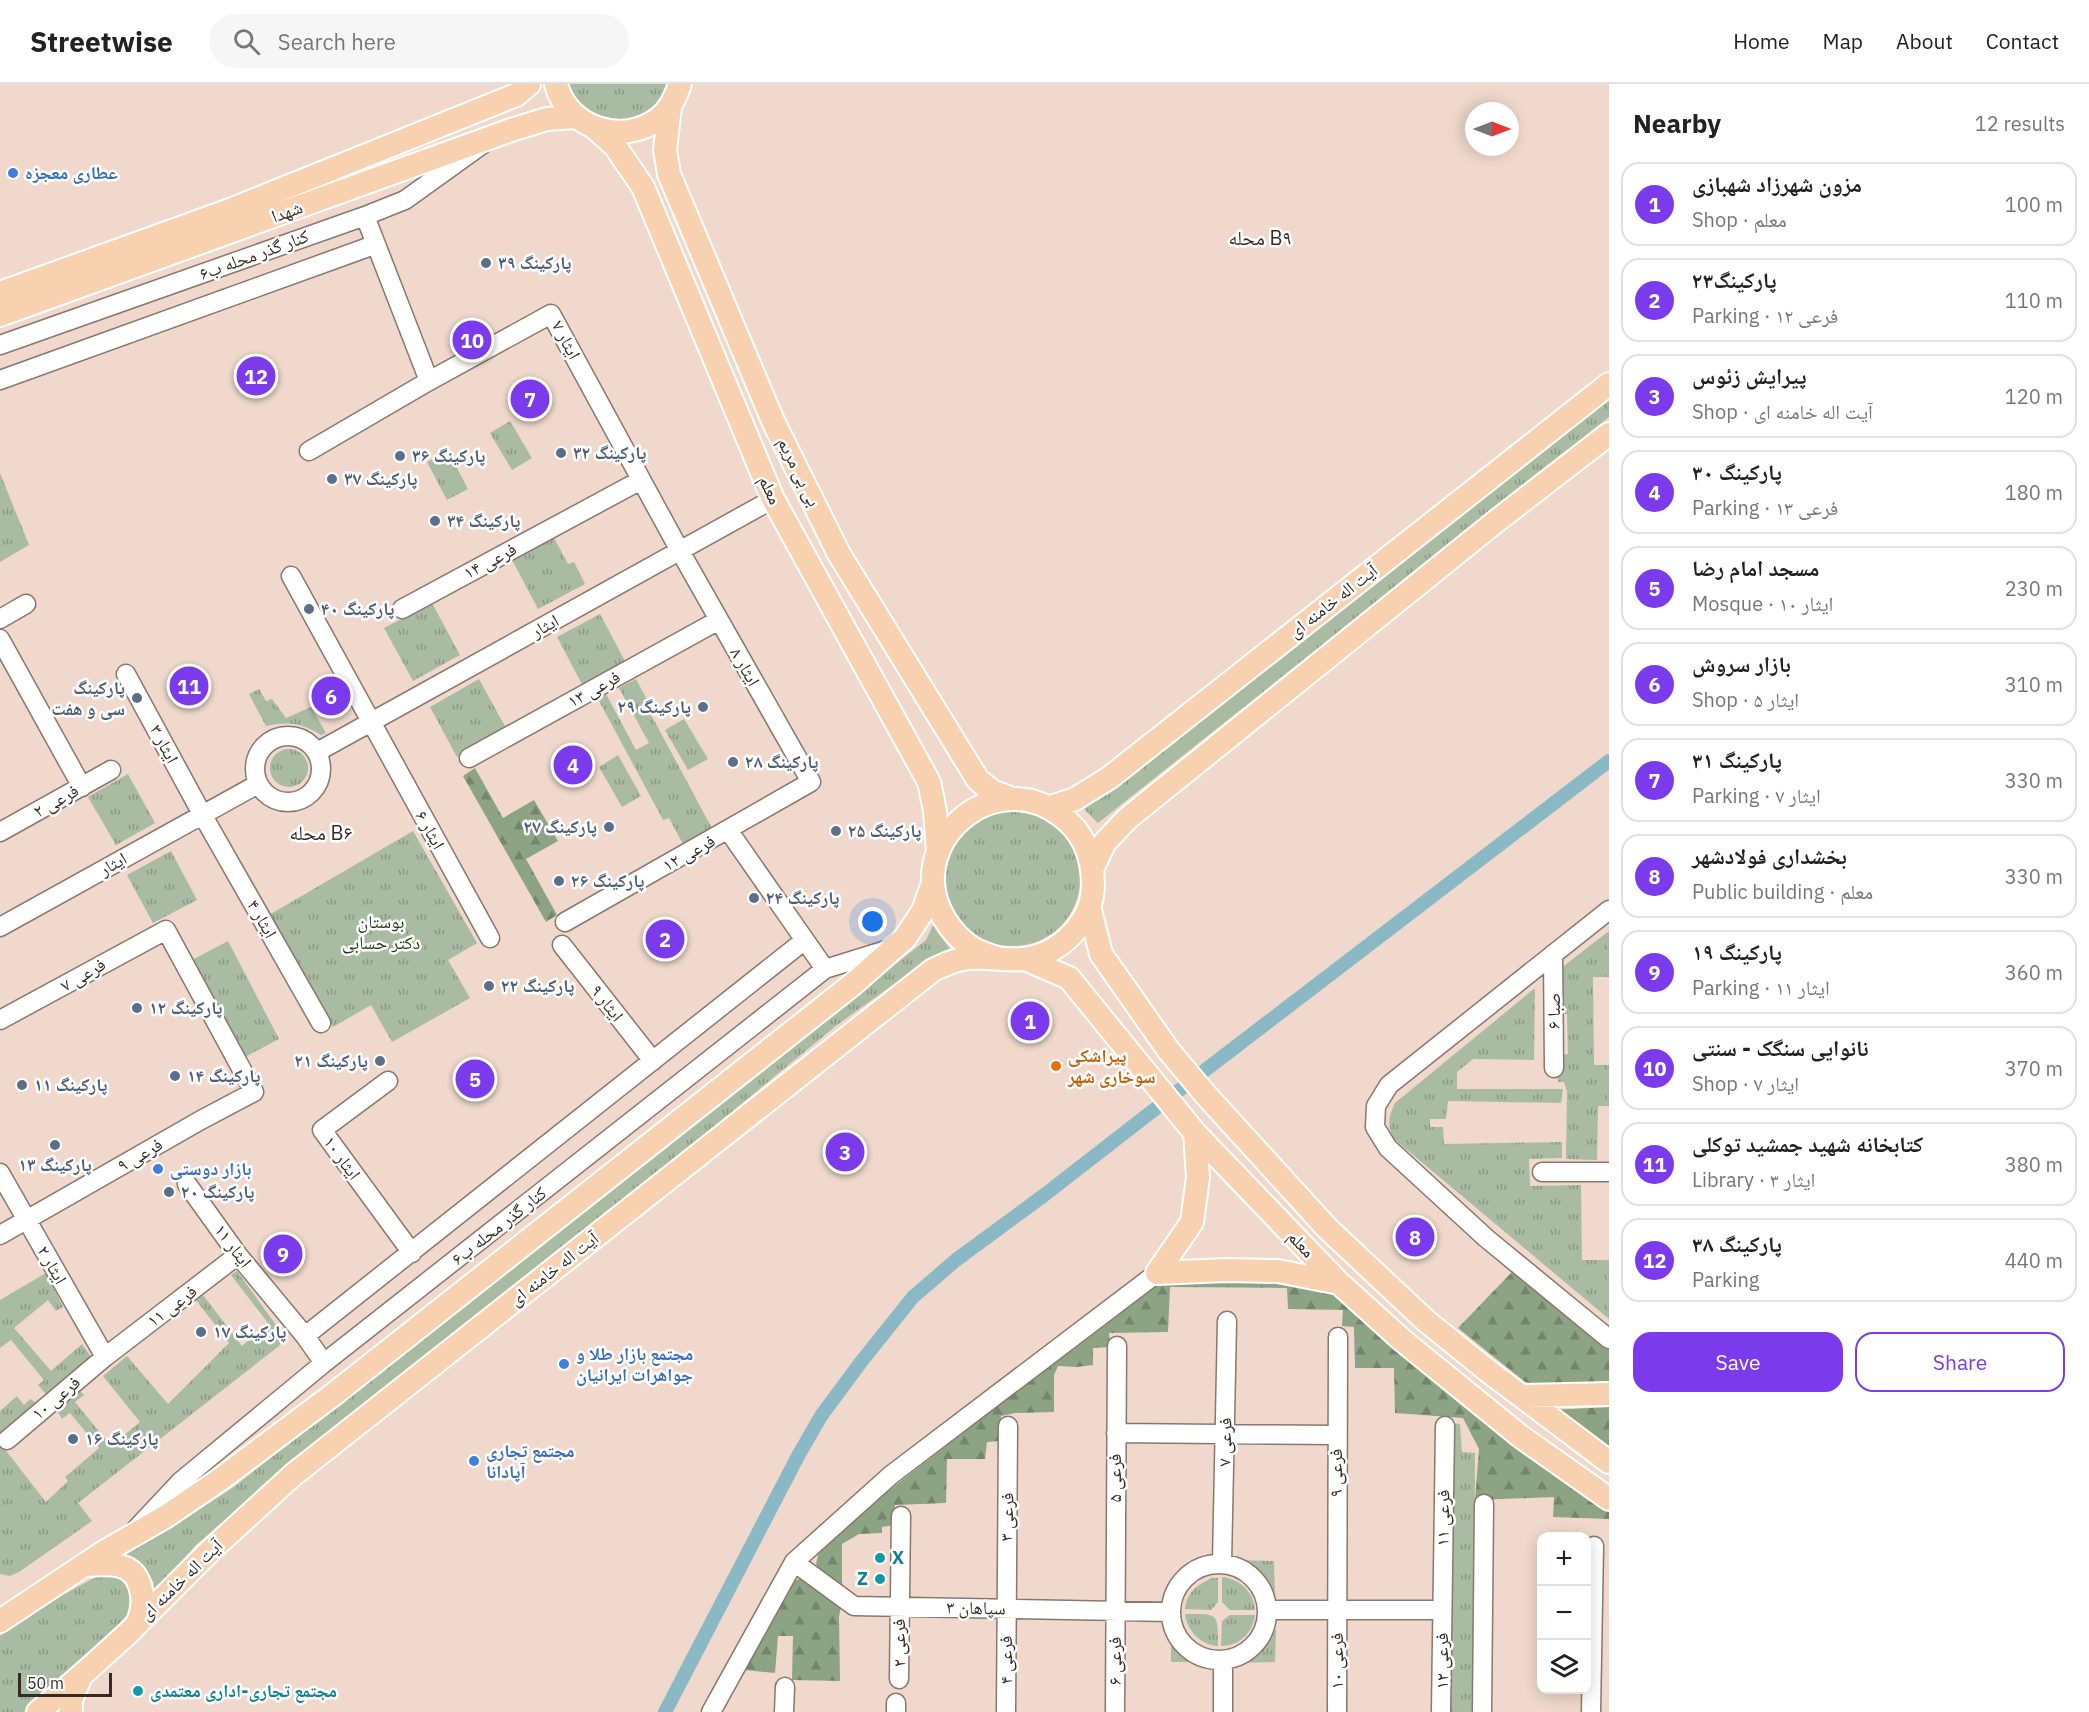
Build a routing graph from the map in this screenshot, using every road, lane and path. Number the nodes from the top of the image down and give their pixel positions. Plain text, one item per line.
1 (529, 84) edge
2 (556, 84) edge
3 (697, 84) edge
4 (675, 97) edge
5 (501, 101) junction
6 (577, 117) junction
7 (596, 129) junction
8 (502, 134) junction
9 (669, 174) junction
10 (643, 187) junction
11 (364, 216) junction
12 (374, 245) junction
13 (74, 277) junction
14 (0, 293) edge
15 (0, 315) edge
16 (0, 345) edge
17 (0, 380) edge
18 (429, 381) junction
19 (1609, 384) edge
20 (1609, 434) edge
21 (309, 451) dead end
22 (641, 480) junction
23 (773, 499) junction
24 (680, 551) junction
25 (291, 576) dead end
26 (26, 604) dead end
27 (402, 609) dead end
28 (0, 619) edge
29 (719, 620) junction
30 (0, 639) edge
31 (126, 674) dead end
32 (371, 722) junction
33 (317, 752) junction
34 (469, 758) dead end
35 (111, 770) dead end
36 (811, 782) joint
37 (258, 784) junction
38 (82, 787) junction
39 (1010, 798) junction
40 (1051, 807) junction
41 (202, 814) junction
42 (728, 831) junction
43 (0, 832) edge
44 (938, 853) junction
45 (1093, 867) junction
46 (933, 883) junction
47 (1090, 910) junction
48 (1609, 910) edge
49 (565, 922) dead end
50 (0, 927) edge
51 (490, 938) dead end
52 (805, 940) junction
53 (562, 945) dead end
54 (894, 948) junction
55 (1553, 954) junction
56 (997, 958) junction
57 (1025, 959) junction
58 (825, 969) junction
59 (0, 1020) edge
60 (321, 1023) dead end
61 (653, 1061) junction
62 (1554, 1068) dead end
63 (388, 1081) dead end
64 (254, 1092) joint
65 (1195, 1133) junction
66 (1542, 1172) dead end
67 (1609, 1172) edge
68 (0, 1173) edge
69 (187, 1184) dead end
70 (26, 1220) junction
71 (0, 1235) edge
72 (412, 1253) junction
73 (238, 1255) junction
74 (1156, 1273) junction
75 (1339, 1283) junction
76 (1425, 1320) junction
77 (1227, 1321) dead end
78 (305, 1336) junction
79 (1338, 1337) dead end
80 (1609, 1339) edge
81 (1402, 1340) junction
82 (1117, 1346) dead end
83 (105, 1357) junction
84 (324, 1363) junction
85 (1609, 1394) edge
86 (1522, 1396) junction
87 (1008, 1426) dead end
88 (1445, 1426) dead end
89 (1116, 1433) junction
90 (1225, 1435) junction
91 (1336, 1435) junction
92 (7, 1440) dead end
93 (1609, 1462) edge
94 (1609, 1499) edge
95 (1484, 1504) dead end
96 (901, 1516) dead end
97 (126, 1540) junction
98 (1594, 1546) dead end
99 (794, 1563) junction
100 (1222, 1563) junction
101 (84, 1565) junction
102 (41, 1594) junction
103 (0, 1603) edge
104 (900, 1607) junction
105 (1006, 1609) junction
106 (1115, 1610) junction
107 (1268, 1610) junction
108 (1336, 1610) junction
109 (1442, 1610) junction
110 (1171, 1612) junction
111 (0, 1621) edge
112 (136, 1624) junction
113 (1223, 1660) junction
114 (80, 1678) junction
115 (899, 1680) dead end
116 (785, 1687) dead end
117 (38, 1712) edge
118 (71, 1712) edge
119 (711, 1712) edge
120 (784, 1712) edge
121 (1006, 1712) edge
122 (1115, 1712) edge
123 (1223, 1712) edge
124 (1337, 1712) edge
125 (1441, 1712) edge
126 (1482, 1712) edge
127 (1591, 1712) edge

1 - 5 main road, شهدا
2 - 6 main road
3 - 4 main road
4 - 7 main road
4 - 9 main road, بی بی مریم
5 - 8 main road
5 - 13 main road, شهدا
6 - 7 main road
6 - 8 main road, شهدا
7 - 10 main road, معلم
8 - 11 street, کنار گذر محله ب۶
8 - 13 main road, شهدا
9 - 10 main road
9 - 39 main road, بی بی مریم
10 - 23 main road, معلم
11 - 12 street
11 - 16 street, کنار گذر محله ب۶
12 - 17 street
12 - 18 street
13 - 14 main road, شهدا
13 - 15 main road, شهدا
18 - 21 street
18 - 22 street, ایثار ۷
19 - 40 main road, آیت اله خامنه ای
20 - 45 main road
22 - 24 street, ایثار ۷
22 - 27 street, فرعی ۱۴
23 - 24 street, ایثار
23 - 44 main road, معلم
24 - 29 street, ایثار ۸
24 - 32 street, ایثار
25 - 32 street, ایثار ۶
26 - 28 street
29 - 34 street, فرعی ۱۳
29 - 36 street, ایثار ۸
30 - 38 street
31 - 41 street, ایثار ۳
32 - 33 street, ایثار
32 - 51 street, ایثار ۶
33 - 37 street
33 - 37 street
35 - 38 street, فرعی ۲
36 - 42 street, فرعی ۱۲
37 - 41 street, ایثار
38 - 43 street, فرعی ۲
39 - 40 main road
39 - 44 main road
40 - 45 main road
41 - 50 street, ایثار
41 - 60 street, ایثار ۴
42 - 49 street, فرعی ۱۲
42 - 52 street
44 - 46 main road
45 - 47 main road
46 - 54 main road
46 - 56 main road
47 - 57 main road
47 - 76 main road, معلم
48 - 55 street
52 - 58 street
52 - 61 street
53 - 61 street, ایثار ۹
54 - 58 street, کنار گذر محله ب۶
54 - 97 main road
55 - 62 street, صبا ۶
55 - 80 street
56 - 57 main road
56 - 112 main road, آیت اله خامنه ای
57 - 65 main road, معلم
58 - 84 street, کنار گذر محله ب۶
59 - 64 street, فرعی ۷
61 - 72 street
63 - 72 street, ایثار ۱۰
64 - 70 street, فرعی ۹
65 - 74 main road
65 - 75 main road, معلم
66 - 67 street
68 - 70 street, ایثار ۲
69 - 73 street, ایثار ۱۱
70 - 71 street, فرعی ۹
70 - 83 street, ایثار ۲
72 - 78 street
73 - 78 street, ایثار ۱۱
73 - 83 street, فرعی ۱۱
74 - 75 main road
74 - 99 street
75 - 81 main road, معلم
76 - 81 main road
76 - 86 main road, معلم
77 - 90 street, فرعی ۷
78 - 84 street, ایثار ۱۱
79 - 91 street, فرعی ۹
81 - 94 main road, معلم
82 - 89 street, فرعی ۵
83 - 92 street, فرعی ۱۰
84 - 97 street, کنار گذر محله ب۶
85 - 86 main road
86 - 93 main road, معلم
87 - 105 street, فرعی ۳
88 - 109 street, فرعی ۱۱
89 - 90 street
89 - 106 street, فرعی ۵
90 - 91 street
90 - 100 street, فرعی ۷
91 - 108 street, فرعی ۹
95 - 126 street
96 - 104 street, فرعی ۲
97 - 101 main road
98 - 127 street
99 - 104 street, سپاهان ۳
99 - 119 street
100 - 107 street
100 - 110 street
101 - 102 main road
101 - 112 main road
102 - 103 main road
102 - 111 main road
104 - 105 street, سپاهان ۳
104 - 115 street, فرعی ۲
105 - 106 street, سپاهان ۳
105 - 121 street, فرعی ۴
106 - 110 street, سپاهان ۳
106 - 122 street, فرعی ۶
107 - 108 street
107 - 113 street
108 - 109 street
108 - 124 street, فرعی ۱۰
109 - 125 street, فرعی ۱۲
110 - 113 street
112 - 114 main road, آیت اله خامنه ای
113 - 123 street
114 - 117 main road, آیت اله خامنه ای
114 - 118 main road
116 - 120 street

